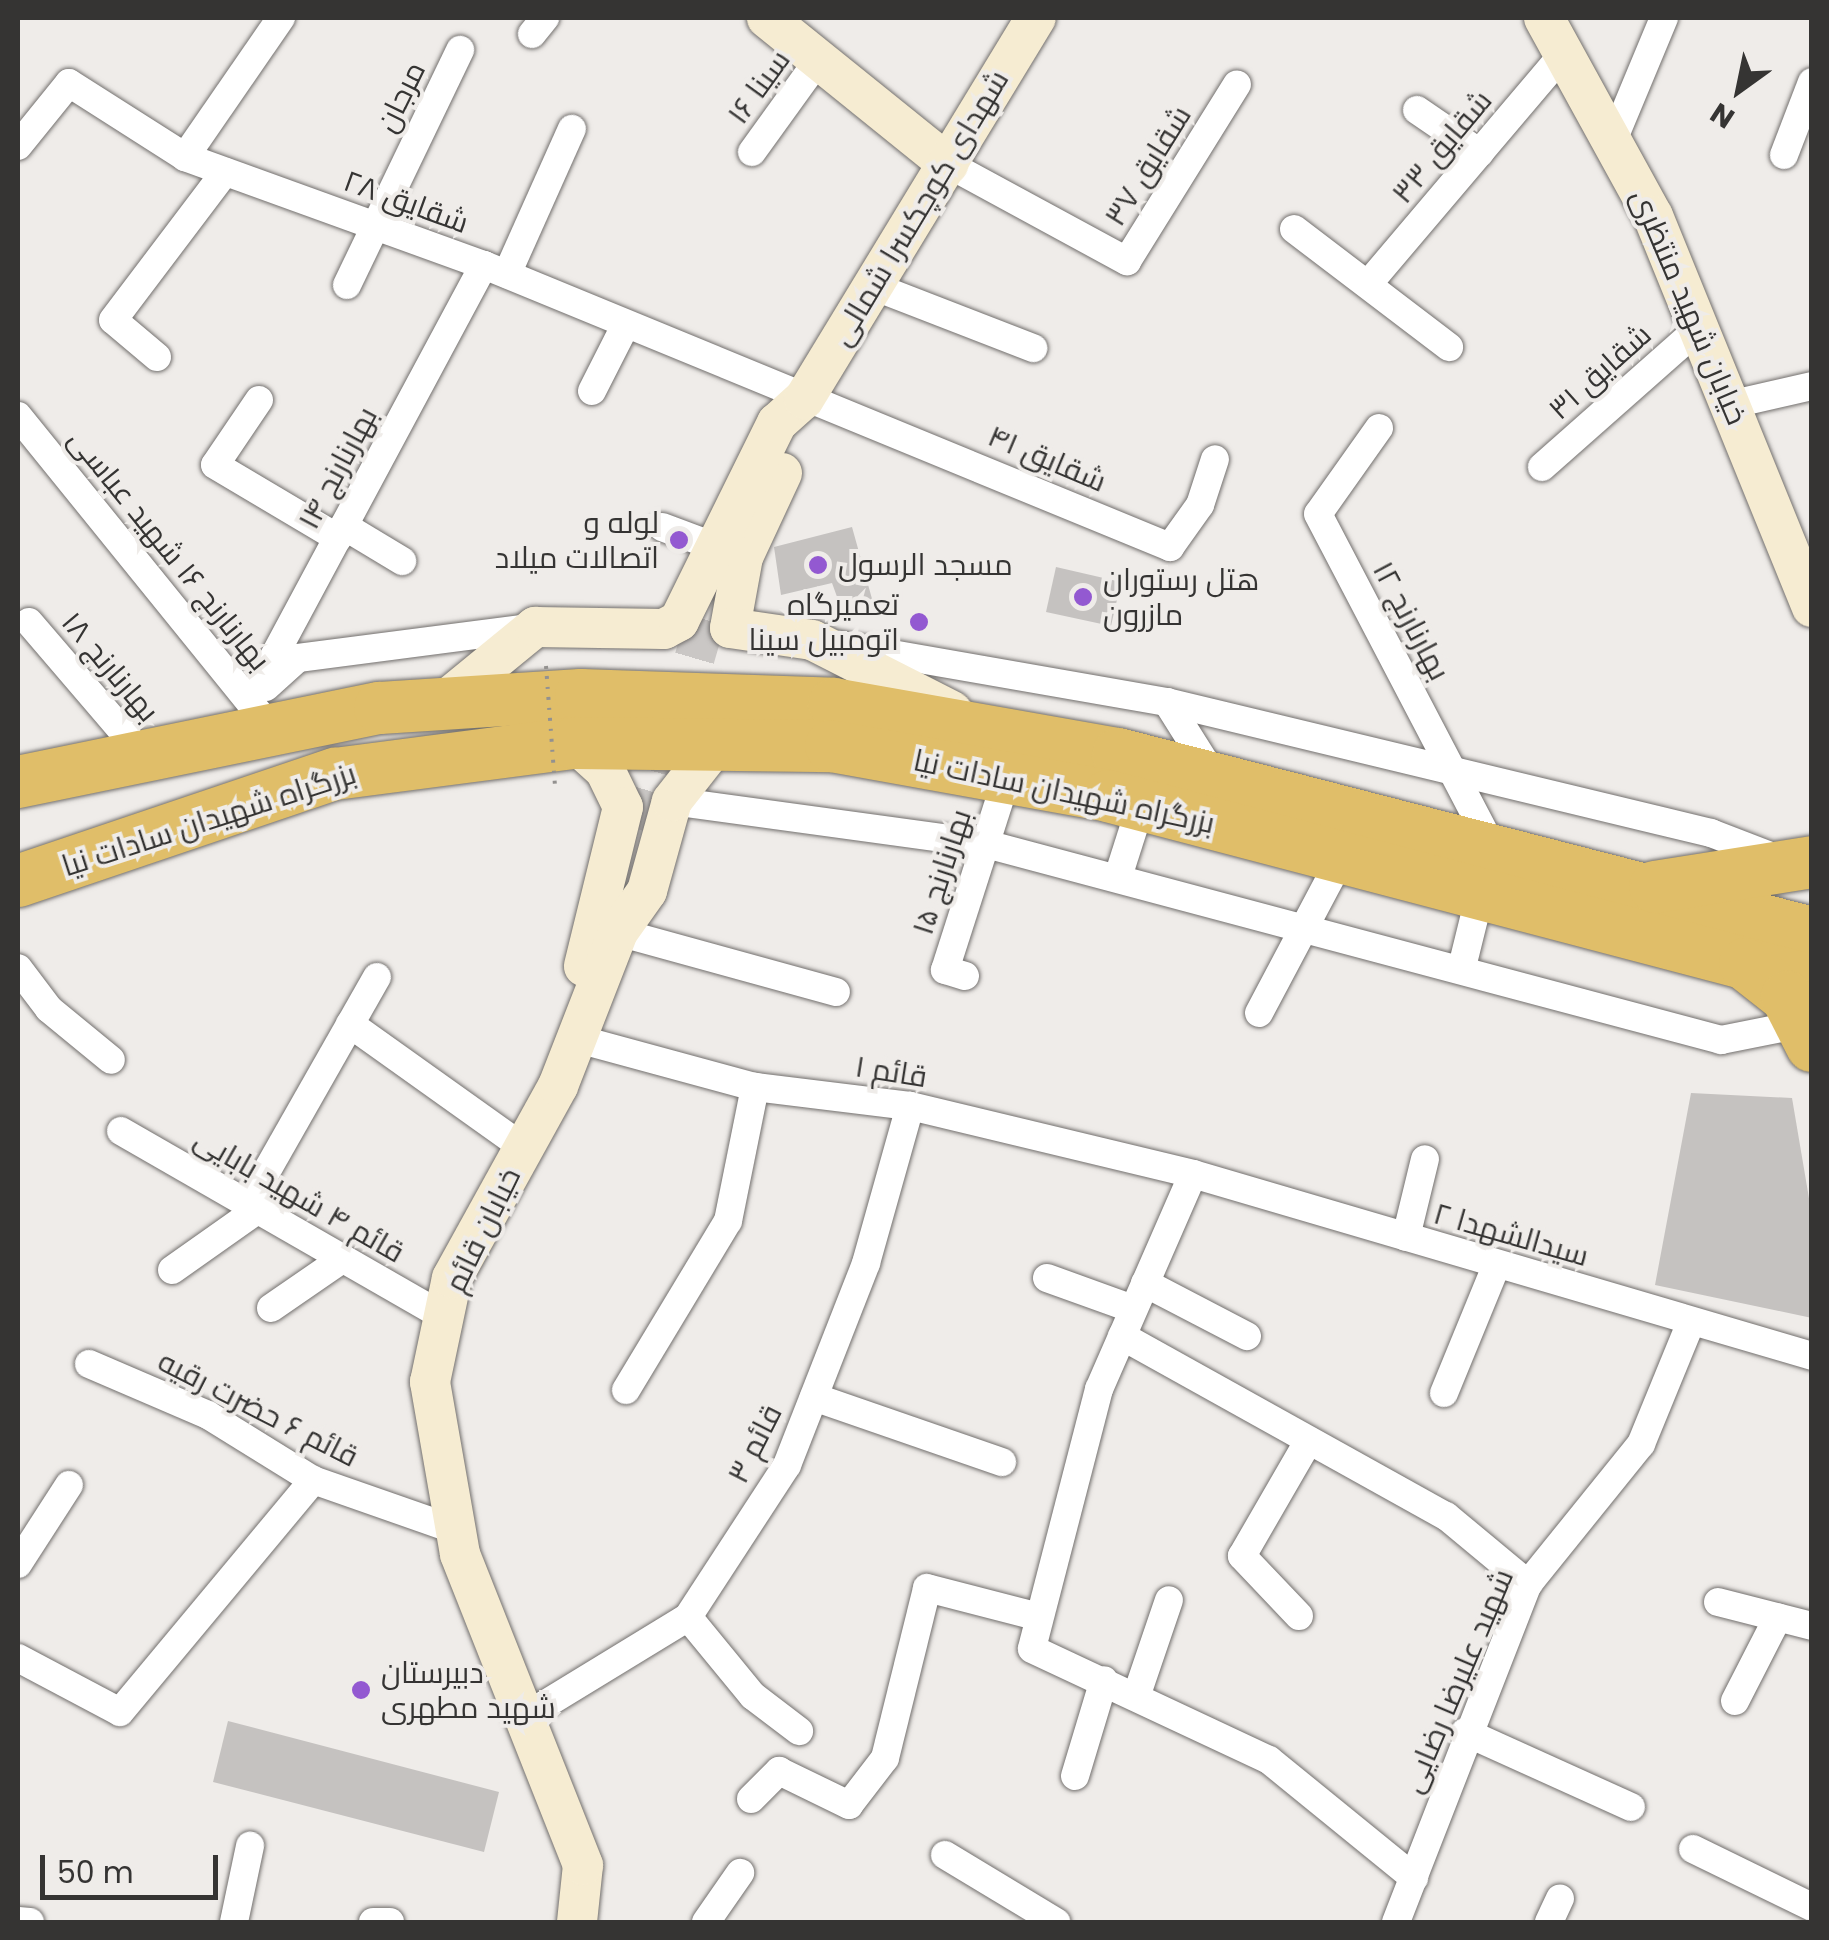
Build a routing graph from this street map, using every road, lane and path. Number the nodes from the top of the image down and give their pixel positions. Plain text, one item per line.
1 (767, 18) edge
2 (1036, 18) edge
3 (1544, 18) edge
4 (1664, 18) edge
5 (278, 19) edge
6 (460, 50) dead end
7 (1565, 52) junction
8 (818, 60) junction
9 (1812, 82) edge
10 (1237, 84) dead end
11 (1417, 110) dead end
12 (572, 129) dead end
13 (1614, 138) junction
14 (18, 146) edge
15 (752, 152) dead end
16 (1480, 153) junction
17 (1784, 155) dead end
18 (185, 157) junction
19 (948, 164) junction
20 (225, 172) junction
21 (375, 226) junction
22 (1294, 229) dead end
23 (495, 270) junction
24 (1369, 283) junction
25 (347, 285) dead end
26 (873, 286) junction
27 (626, 324) junction
28 (1700, 327) junction
29 (1449, 347) dead end
30 (1032, 348) dead end
31 (157, 357) dead end
32 (1812, 386) edge
33 (592, 391) dead end
34 (804, 398) junction
35 (259, 400) dead end
36 (1732, 404) junction
37 (18, 416) edge
38 (1380, 428) dead end
39 (1215, 459) dead end
40 (1542, 467) dead end
41 (662, 527) dead end
42 (341, 532) junction
43 (730, 552) junction
44 (402, 561) dead end
45 (1812, 607) edge
46 (30, 622) dead end
47 (535, 628) junction
48 (812, 640) junction
49 (546, 666) dead end
50 (1167, 702) junction
51 (441, 704) junction
52 (260, 714) junction
53 (983, 724) junction
54 (720, 740) junction
55 (142, 754) junction
56 (565, 764) junction
57 (1008, 774) junction
58 (1454, 774) junction
59 (1214, 776) junction
60 (18, 782) edge
61 (266, 800) junction
62 (672, 801) junction
63 (1142, 805) junction
64 (644, 832) tunnel mouth
65 (986, 844) junction
66 (18, 848) edge
67 (1341, 858) junction
68 (1802, 863) edge
69 (1488, 873) junction
70 (1118, 877) junction
71 (18, 881) edge
72 (1642, 890) junction
73 (1306, 924) junction
74 (618, 932) junction
75 (1812, 934) edge
76 (18, 968) edge
77 (1462, 968) junction
78 (965, 976) dead end
79 (377, 977) dead end
80 (836, 992) dead end
81 (1259, 1013) dead end
82 (1808, 1017) edge
83 (350, 1024) junction
84 (578, 1039) junction
85 (111, 1060) dead end
86 (754, 1087) junction
87 (910, 1106) junction
88 (121, 1131) dead end
89 (524, 1148) junction
90 (1425, 1159) dead end
91 (1192, 1174) junction
92 (252, 1207) junction
93 (1406, 1237) junction
94 (342, 1258) junction
95 (1496, 1264) junction
96 (172, 1270) dead end
97 (1047, 1278) dead end
98 (1145, 1283) junction
99 (271, 1308) dead end
100 (1133, 1310) junction
101 (444, 1317) junction
102 (1691, 1322) junction
103 (1122, 1336) junction
104 (1247, 1336) dead end
105 (1812, 1356) edge
106 (88, 1364) dead end
107 (626, 1390) dead end
108 (1444, 1392) dead end
109 (814, 1397) junction
110 (1306, 1445) junction
111 (1002, 1462) dead end
112 (313, 1480) junction
113 (69, 1484) dead end
114 (456, 1530) junction
115 (18, 1564) edge
116 (1528, 1584) junction
117 (1169, 1600) dead end
118 (1718, 1602) dead end
119 (1299, 1616) dead end
120 (688, 1617) junction
121 (1039, 1617) junction
122 (1778, 1618) junction
123 (1812, 1626) edge
124 (18, 1658) edge
125 (1104, 1680) junction
126 (1137, 1694) junction
127 (1735, 1701) dead end
128 (526, 1716) junction
129 (799, 1731) dead end
130 (1465, 1732) junction
131 (1075, 1776) dead end
132 (751, 1799) dead end
133 (1630, 1807) dead end
134 (250, 1846) dead end
135 (1693, 1849) dead end
136 (944, 1855) dead end
137 (740, 1873) dead end
138 (1414, 1878) junction
139 (1812, 1907) edge
140 (18, 1922) edge
141 (30, 1922) edge
142 (234, 1922) edge
143 (374, 1922) edge
144 (390, 1922) edge
145 (577, 1922) edge
146 (706, 1922) edge
147 (1056, 1922) edge
148 (1396, 1922) edge

1 - 8 main road
2 - 19 main road, شهدای کوچکسرا شمالی
3 - 7 main road, خیابان شهید منتظری
4 - 13 street
5 - 18 street
6 - 21 street, مرجان
7 - 13 main road, خیابان شهید منتظری
7 - 16 street, شقایق ۳۳
8 - 15 street, سینا ۱۶
8 - 19 main road
9 - 17 street
10 - 19 street, شقایق ۳۷
11 - 16 street
12 - 23 street, بهارنارنج ۱۴
13 - 28 main road, خیابان شهید منتظری
14 - 18 street, شقایق ۲۸
16 - 24 street, شقایق ۳۳
18 - 20 street, شقایق ۲۸
19 - 26 main road, شهدای کوچکسرا شمالی
20 - 21 street, شقایق ۲۸
20 - 31 street
21 - 23 street, شقایق ۲۸
21 - 25 street, مرجان
22 - 24 street
23 - 27 street, شقایق ۲۸
23 - 42 street, بهارنارنج ۱۴
24 - 29 street
26 - 30 street
26 - 34 main road, شهدای کوچکسرا شمالی
27 - 33 street
27 - 34 street, شقایق ۲۸
28 - 36 main road, خیابان شهید منتظری
28 - 40 street, شقایق ۳۱
32 - 36 street
34 - 39 street, شقایق ۴۱
34 - 43 main road
35 - 42 street
36 - 45 main road, خیابان شهید منتظری
37 - 52 street, بهارنارنج ۱۶ شهید عباسی
38 - 58 street, بهارنارنج ۱۲
41 - 43 street
42 - 44 street
42 - 52 street, بهارنارنج ۱۴
43 - 47 main road
43 - 48 main road
46 - 55 street, بهارنارنج ۱۸
47 - 51 main road
47 - 52 street
48 - 50 street
48 - 53 main road
49 - 56 path, bridge
50 - 58 street
50 - 59 street
51 - 52 highway, بزرگراه شهیدان سادات نیا
51 - 53 highway, بزرگراه شهیدان سادات نیا
52 - 55 highway, بزرگراه شهیدان سادات نیا
53 - 59 highway, بزرگراه شهیدان سادات نیا
54 - 56 highway, بزرگراه شهیدان سادات نیا
54 - 57 highway, بزرگراه شهیدان سادات نیا
54 - 62 main road, خیابان قائم
55 - 60 highway, بزرگراه شهیدان سادات نیا
56 - 61 highway, بزرگراه شهیدان سادات نیا
56 - 84 main road
57 - 63 highway, بزرگراه شهیدان سادات نیا
57 - 65 street, بهارنارنج ۱۵
58 - 68 street
58 - 69 street, بهارنارنج ۱۲
59 - 69 highway, بزرگراه شهیدان سادات نیا
61 - 66 highway
61 - 71 highway, بزرگراه شهیدان سادات نیا
62 - 65 street
62 - 74 main road, خیابان قائم
63 - 67 highway, بزرگراه شهیدان سادات نیا
63 - 70 street
64 - 74 main road
65 - 70 street
65 - 78 street, بهارنارنج ۱۵
67 - 69 highway, بزرگراه شهیدان سادات نیا
67 - 73 street
68 - 72 highway
69 - 72 highway, بزرگراه شهیدان سادات نیا
69 - 77 street
69 - 82 highway, بزرگراه شهیدان سادات نیا
70 - 73 street
72 - 75 highway, بزرگراه شهیدان سادات نیا
73 - 77 street
73 - 81 street
74 - 80 street
74 - 84 main road, خیابان قائم
76 - 85 street
77 - 82 street
79 - 83 street
83 - 89 street
83 - 92 street
84 - 86 street, قائم ۱
84 - 89 main road, خیابان قائم
86 - 87 street, قائم ۱
86 - 107 street
87 - 91 street, قائم ۱
87 - 109 street, قائم ۳
88 - 92 street, قائم ۴ شهید بابایی
89 - 101 main road, خیابان قائم
90 - 93 street
91 - 93 street, سیدالشهدا ۲
91 - 98 street
92 - 94 street, قائم ۴ شهید بابایی
92 - 96 street
93 - 95 street, سیدالشهدا ۲
94 - 99 street
94 - 101 street, قائم ۴ شهید بابایی
95 - 102 street, سیدالشهدا ۲
95 - 108 street
97 - 100 street
98 - 100 street
98 - 104 street
100 - 103 street
101 - 114 main road, خیابان قائم
102 - 105 street, سیدالشهدا ۲
102 - 116 street, شهید علیرضا رضایی
103 - 110 street
103 - 121 street
106 - 112 street, قائم ۶ حضرت رقیه
109 - 111 street
109 - 120 street, قائم ۳
110 - 116 street
110 - 119 street
112 - 114 street, قائم ۶ حضرت رقیه
112 - 124 street
113 - 115 street
114 - 128 main road, خیابان قائم
116 - 130 street, شهید علیرضا رضایی
117 - 126 street
118 - 122 street
120 - 128 street, قائم ۳
120 - 129 street
121 - 125 street
121 - 132 street
122 - 123 street
122 - 127 street
125 - 126 street
125 - 131 street
126 - 138 street
128 - 145 main road, خیابان قائم
130 - 133 street
130 - 138 street, شهید علیرضا رضایی
134 - 142 street
135 - 139 street
136 - 147 street
137 - 146 street
138 - 148 street, شهید علیرضا رضایی
140 - 141 street
143 - 144 street

